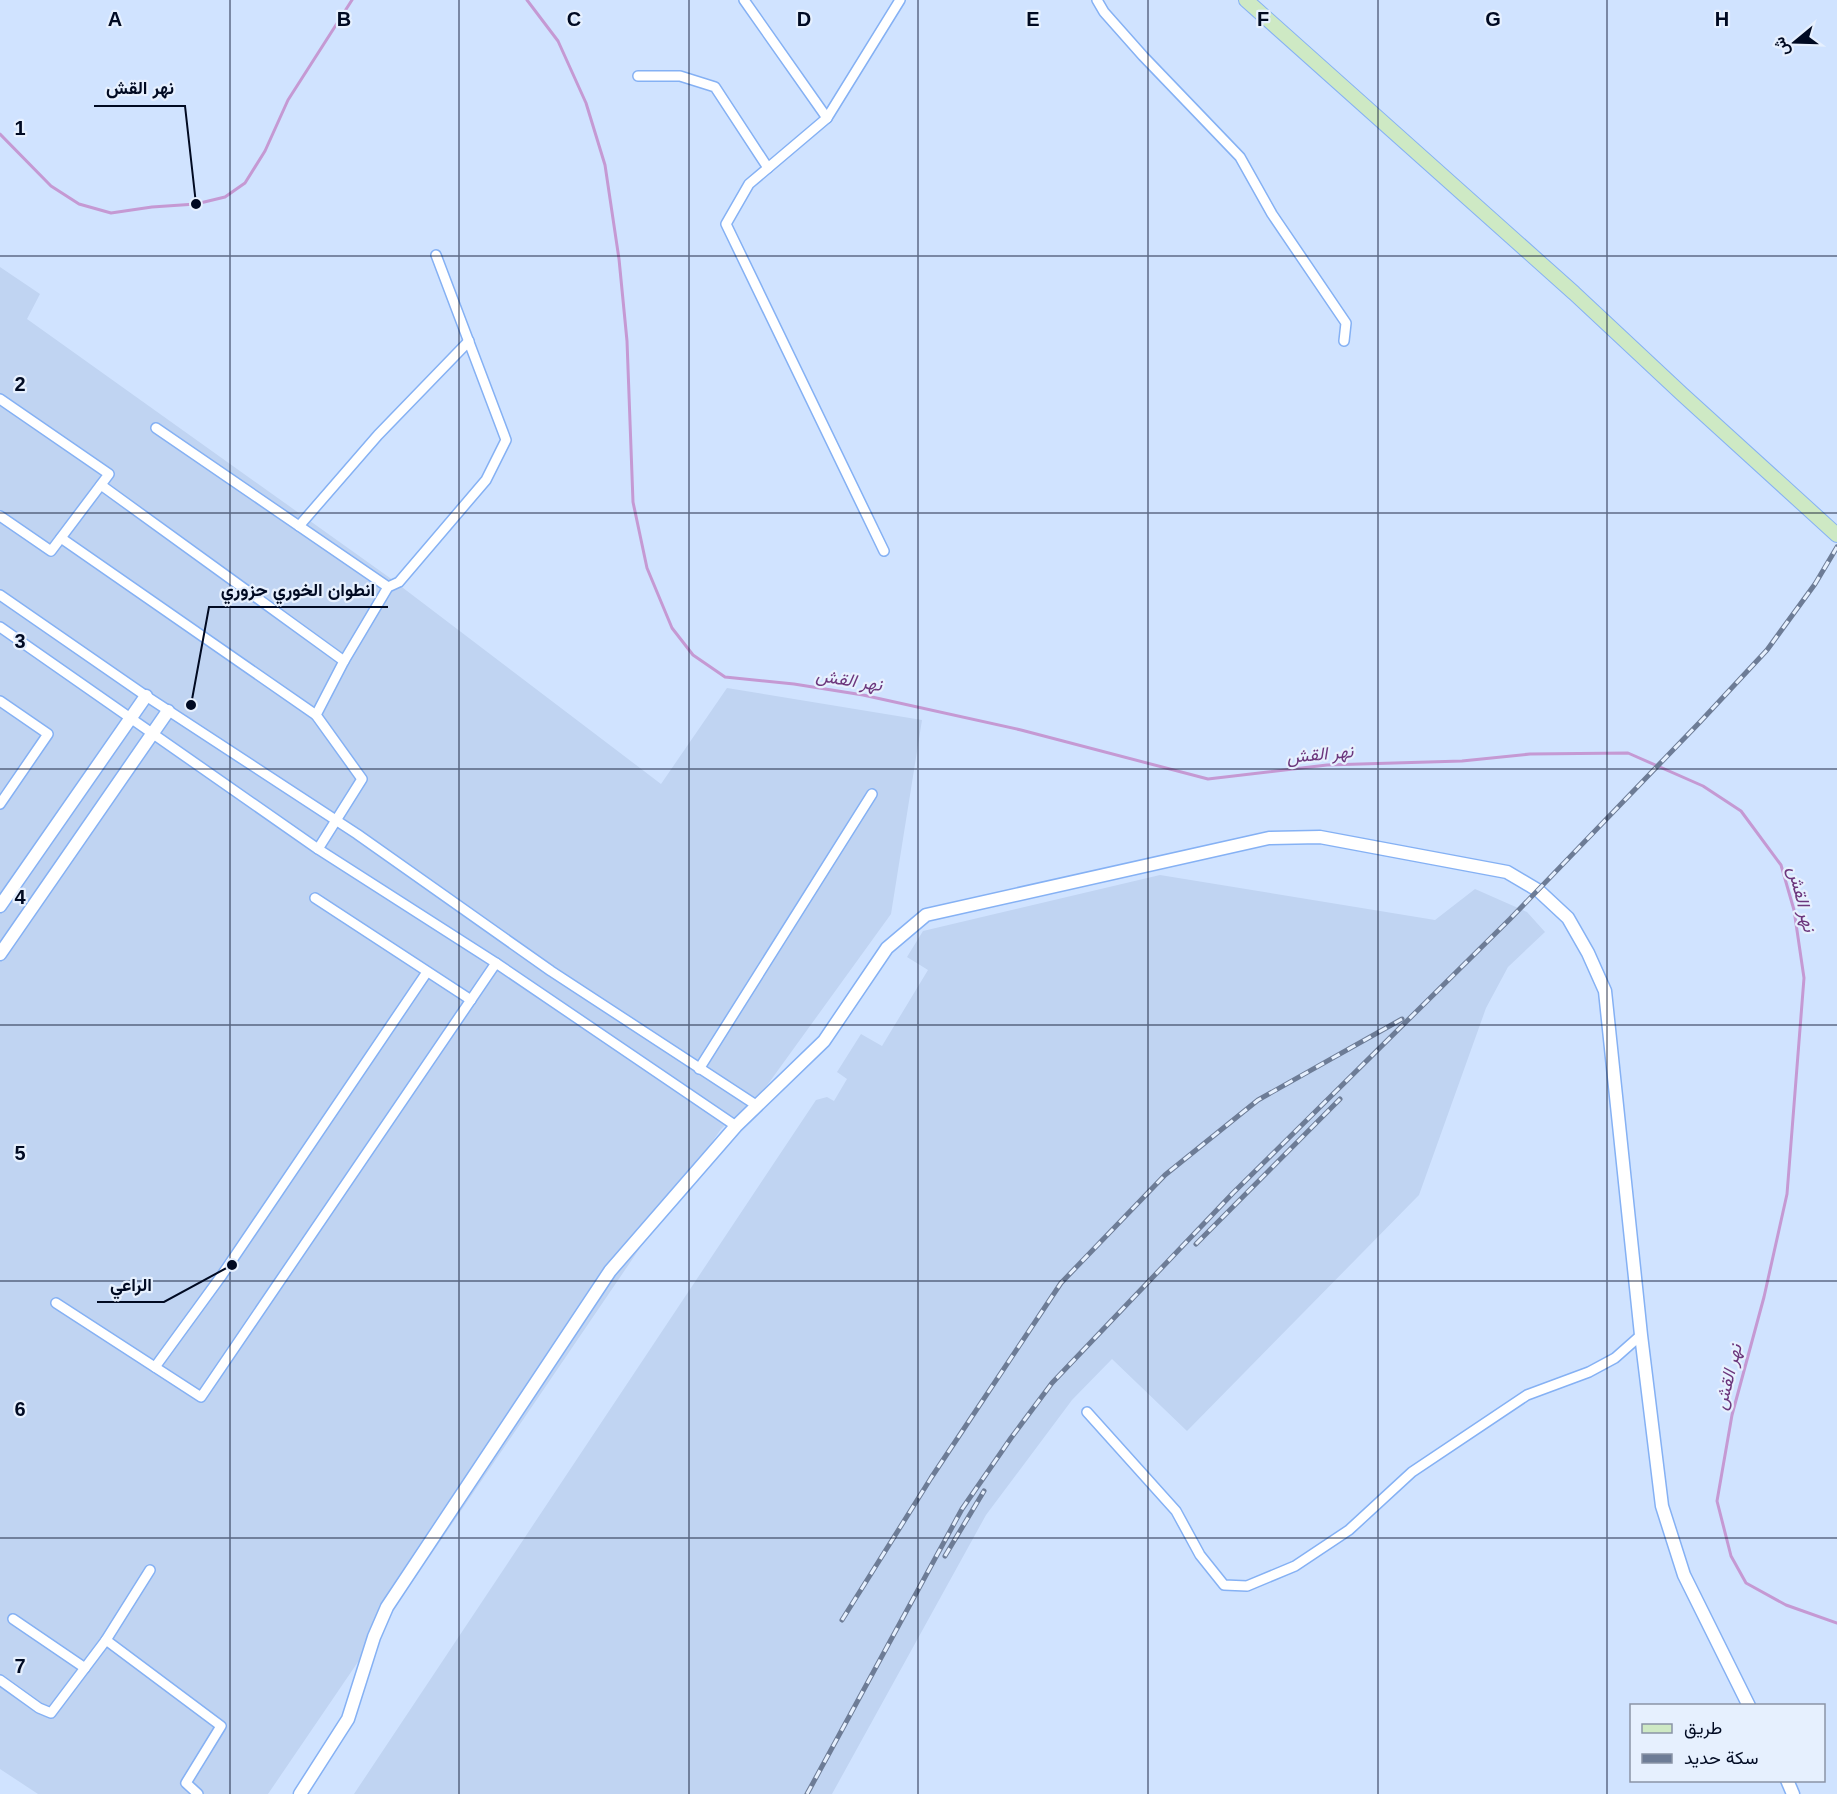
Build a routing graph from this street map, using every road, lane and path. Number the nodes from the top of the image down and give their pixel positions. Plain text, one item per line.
1 (744, 0) edge
2 (900, 0) edge
3 (1097, 0) edge
4 (1246, 0) edge
5 (638, 76) dead end
6 (827, 118) junction
7 (768, 168) junction
8 (436, 255) dead end
9 (469, 341) junction
10 (1344, 341) dead end
11 (0, 399) edge
12 (156, 428) dead end
13 (101, 485) junction
14 (0, 516) edge
15 (299, 526) junction
16 (1837, 535) edge
17 (61, 538) junction
18 (884, 551) dead end
19 (387, 588) junction
20 (0, 594) edge
21 (0, 627) edge
22 (344, 661) junction
23 (146, 696) junction
24 (0, 701) edge
25 (168, 711) junction
26 (316, 715) junction
27 (131, 718) junction
28 (154, 733) junction
29 (872, 794) dead end
30 (0, 804) edge
31 (335, 820) junction
32 (318, 849) junction
33 (315, 898) dead end
34 (1, 901) edge
35 (0, 954) edge
36 (496, 963) junction
37 (427, 972) junction
38 (471, 1000) junction
39 (699, 1070) junction
40 (756, 1105) junction
41 (736, 1126) junction
42 (56, 1303) dead end
43 (1641, 1335) junction
44 (155, 1367) junction
45 (1087, 1412) dead end
46 (150, 1570) dead end
47 (13, 1619) dead end
48 (106, 1640) junction
49 (85, 1668) junction
50 (0, 1680) edge
51 (1748, 1704) edge
52 (198, 1794) edge
53 (300, 1794) edge

1 - 6 street
2 - 6 street
3 - 10 street
4 - 16 main road
5 - 7 street
6 - 7 street
7 - 18 street
8 - 9 street
9 - 15 street
9 - 19 street
11 - 13 street
12 - 15 street
13 - 17 street
13 - 22 street
14 - 17 street
15 - 19 street
17 - 26 street
19 - 22 street
20 - 23 street
21 - 27 street
22 - 26 street
23 - 25 street
23 - 27 street
24 - 30 street
25 - 28 street
25 - 31 street
26 - 31 street
27 - 28 street
27 - 34 street
28 - 32 street
28 - 35 street
29 - 39 street
31 - 32 street
31 - 39 street
32 - 36 street
33 - 37 street
36 - 38 street
36 - 41 street
37 - 38 street
37 - 44 street
38 - 44 street
39 - 40 street
40 - 41 street
40 - 43 street
41 - 53 street
42 - 44 street
43 - 45 street
43 - 51 street
46 - 48 street
47 - 49 street
48 - 49 street
48 - 52 street
49 - 50 street

